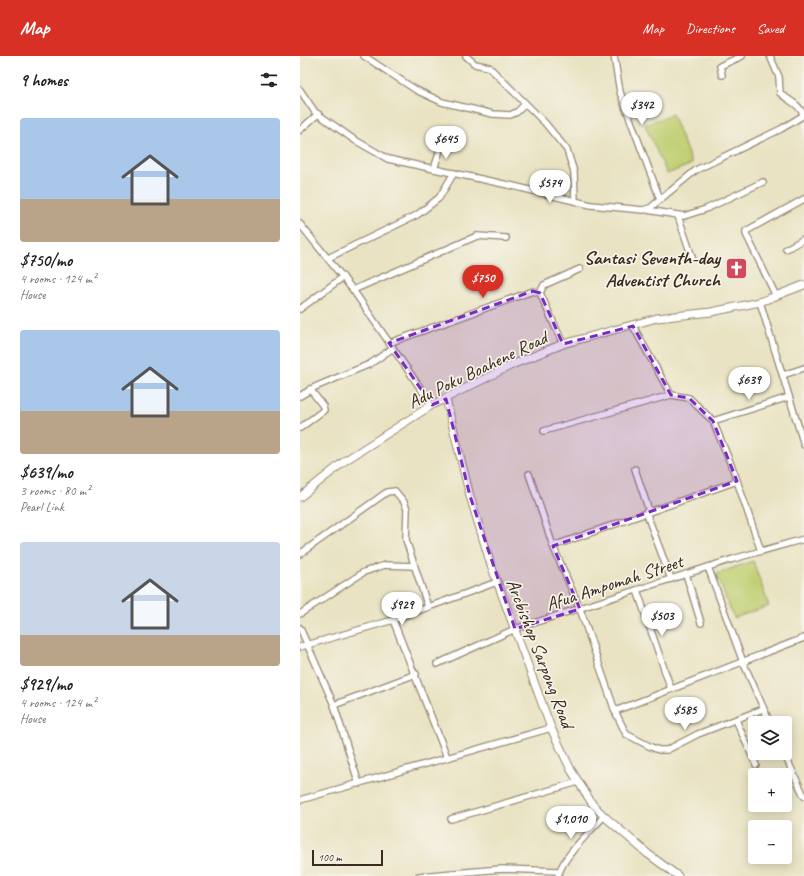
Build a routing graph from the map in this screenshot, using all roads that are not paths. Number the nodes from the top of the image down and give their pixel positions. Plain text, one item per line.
1 (364, 56) edge
2 (466, 56) edge
3 (614, 56) edge
4 (742, 56) edge
5 (770, 56) edge
6 (722, 75) dead end
7 (300, 90) edge
8 (525, 104) junction
9 (318, 114) junction
10 (804, 115) edge
11 (300, 130) edge
12 (441, 147) dead end
13 (434, 169) junction
14 (454, 173) junction
15 (763, 182) dead end
16 (660, 199) junction
17 (804, 199) edge
18 (575, 201) junction
19 (647, 210) junction
20 (678, 216) junction
21 (300, 224) edge
22 (506, 238) dead end
23 (804, 239) edge
24 (786, 248) dead end
25 (692, 257) dead end
26 (328, 258) junction
27 (580, 269) dead end
28 (343, 277) junction
29 (804, 285) edge
30 (353, 290) junction
31 (540, 293) junction
32 (776, 296) junction
33 (760, 302) junction
34 (300, 308) edge
35 (633, 326) junction
36 (389, 342) junction
37 (563, 344) junction
38 (393, 348) junction
39 (804, 368) edge
40 (783, 375) junction
41 (310, 389) junction
42 (671, 395) junction
43 (300, 396) edge
44 (789, 397) junction
45 (446, 399) junction
46 (432, 405) junction
47 (713, 421) junction
48 (300, 428) edge
49 (544, 431) dead end
50 (804, 445) edge
51 (635, 469) dead end
52 (529, 474) dead end
53 (737, 481) junction
54 (300, 497) edge
55 (648, 511) junction
56 (804, 539) edge
57 (553, 546) junction
58 (761, 551) junction
59 (300, 554) edge
60 (414, 566) junction
61 (708, 567) junction
62 (686, 574) junction
63 (671, 579) junction
64 (497, 582) junction
65 (637, 590) junction
66 (428, 607) junction
67 (580, 609) junction
68 (300, 614) edge
69 (393, 620) junction
70 (701, 623) dead end
71 (300, 628) edge
72 (515, 629) junction
73 (804, 638) edge
74 (308, 645) junction
75 (300, 647) edge
76 (742, 662) junction
77 (437, 664) dead end
78 (416, 674) junction
79 (672, 689) junction
80 (334, 705) junction
81 (763, 709) junction
82 (615, 711) junction
83 (766, 716) edge
84 (736, 720) junction
85 (551, 728) junction
86 (447, 757) junction
87 (787, 760) edge
88 (756, 765) dead end
89 (578, 782) junction
90 (359, 784) junction
91 (804, 796) edge
92 (300, 800) edge
93 (604, 816) junction
94 (450, 819) dead end
95 (558, 874) edge
96 (419, 876) edge
97 (678, 876) edge

1 - 8 street
2 - 8 street
3 - 16 street
4 - 6 street
5 - 10 street
7 - 9 street
8 - 18 street
9 - 11 street
9 - 13 street
10 - 16 street
12 - 13 street
13 - 14 street
14 - 18 street
14 - 26 street
15 - 20 street
16 - 19 street
17 - 32 street
18 - 19 street
19 - 20 street
20 - 25 street
21 - 26 street
22 - 30 street
23 - 24 street
26 - 28 street
27 - 31 street
28 - 30 street
28 - 34 street
29 - 32 street, Adu Poku Boahene Road
30 - 36 street
31 - 36 street
31 - 37 street
32 - 33 street, Adu Poku Boahene Road
33 - 35 street, Adu Poku Boahene Road
33 - 40 street
35 - 37 street, Adu Poku Boahene Road
35 - 42 street
36 - 38 street
37 - 45 street, Adu Poku Boahene Road
38 - 41 street
38 - 46 street
39 - 40 street
40 - 44 street
41 - 43 street
41 - 48 street
42 - 47 street
42 - 49 street
44 - 47 street
44 - 50 street
45 - 46 street, Adu Poku Boahene Road
45 - 64 street, Arcbishop Sarpong Road
46 - 54 street, Adu Poku Boahene Road
47 - 53 street
51 - 55 street
52 - 57 street
53 - 55 street
53 - 58 street
55 - 57 street
55 - 63 street
56 - 58 street, Afua Ampomah Street
57 - 67 street
58 - 61 street, Afua Ampomah Street
59 - 60 street
60 - 66 street
60 - 68 street
61 - 62 street, Afua Ampomah Street
61 - 76 street
62 - 63 street, Afua Ampomah Street
62 - 70 street
63 - 65 street, Afua Ampomah Street
64 - 66 street
64 - 72 street, Arcbishop Sarpong Road
65 - 67 street, Afua Ampomah Street
65 - 79 street
66 - 69 street
67 - 72 street, Afua Ampomah Street
67 - 82 street
69 - 74 street
69 - 78 street
71 - 74 street
72 - 77 street, Afua Ampomah Street
72 - 85 street, Arcbishop Sarpong Road
73 - 76 street
74 - 75 street
74 - 80 street
76 - 79 street
76 - 81 street
78 - 80 street
78 - 86 street
79 - 82 street
80 - 90 street
81 - 83 street
81 - 84 street
82 - 84 street
84 - 88 street
85 - 86 street
85 - 89 street, Arcbishop Sarpong Road
86 - 90 street
87 - 91 street
89 - 93 street, Arcbishop Sarpong Road
89 - 94 street
90 - 92 street
93 - 95 street
93 - 97 street, Arcbishop Sarpong Road
95 - 96 street

